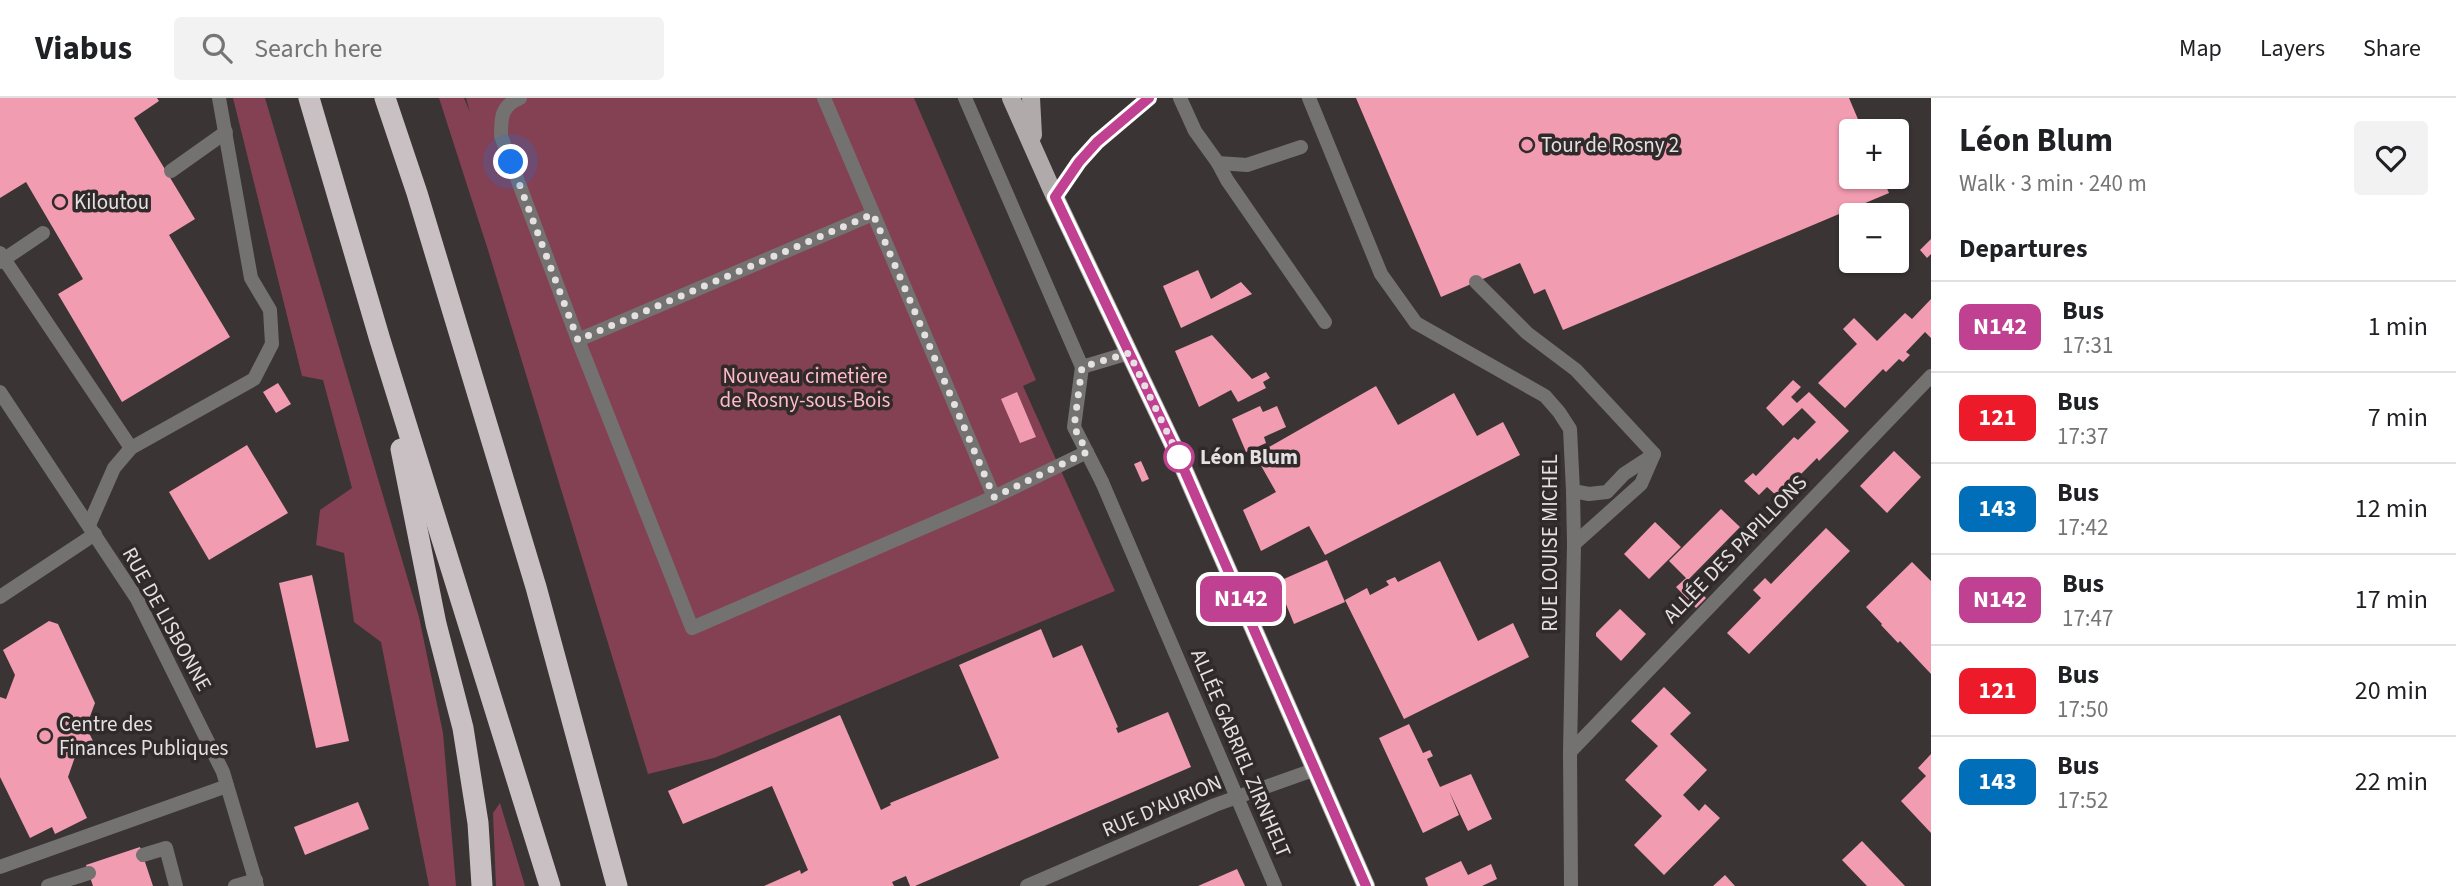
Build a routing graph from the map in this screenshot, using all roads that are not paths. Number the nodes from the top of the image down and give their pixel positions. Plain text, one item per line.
1 (219, 98) edge
2 (309, 98) edge
3 (385, 98) edge
4 (520, 98) edge
5 (824, 98) edge
6 (965, 98) edge
7 (1011, 98) edge
8 (1031, 98) edge
9 (1149, 98) edge
10 (1180, 98) edge
11 (1309, 98) edge
12 (226, 132) junction
13 (1033, 145) junction
14 (1301, 148) dead end
15 (1218, 163) junction
16 (171, 171) dead end
17 (1055, 197) junction
18 (873, 214) junction
19 (43, 233) dead end
20 (1, 258) edge
21 (1476, 282) dead end
22 (1325, 322) dead end
23 (578, 340) junction
24 (380, 341) junction
25 (1129, 353) junction
26 (1082, 367) junction
27 (1931, 376) edge
28 (0, 391) edge
29 (131, 448) junction
30 (1087, 452) junction
31 (1654, 454) junction
32 (1573, 491) junction
33 (994, 497) junction
34 (92, 530) junction
35 (1574, 544) junction
36 (0, 597) edge
37 (1570, 751) junction
38 (1316, 769) junction
39 (227, 786) junction
40 (1237, 797) junction
41 (143, 855) dead end
42 (0, 867) edge
43 (89, 873) dead end
44 (256, 883) edge
45 (48, 886) edge
46 (176, 886) edge
47 (235, 886) edge
48 (482, 886) edge
49 (550, 886) edge
50 (617, 886) edge
51 (1027, 886) edge
52 (1275, 886) edge
53 (1366, 886) edge
54 (1571, 886) edge

1 - 12 street
2 - 24 highway
3 - 50 highway
4 - 23 street
5 - 18 street
6 - 26 street
7 - 13 main road
8 - 13 main road
9 - 17 street
10 - 15 street
11 - 32 street, RUE LOUISE MICHEL
12 - 16 street
12 - 29 street
13 - 17 main road
14 - 15 street
15 - 22 street
17 - 25 main road
18 - 23 street
18 - 33 street
19 - 20 street
20 - 29 street
21 - 31 street
23 - 33 street
24 - 48 highway
24 - 49 highway
25 - 26 street
25 - 38 main road
26 - 30 street, ALLÉE GABRIEL ZIRNHELT
27 - 37 street, ALLÉE DES PAPILLONS
28 - 34 street, RUE DE LISBONNE
29 - 34 street
30 - 33 street
30 - 40 street, ALLÉE GABRIEL ZIRNHELT
31 - 32 street
31 - 35 street
32 - 35 street, RUE LOUISE MICHEL
34 - 36 street
34 - 39 street, RUE DE LISBONNE
35 - 37 street, RUE LOUISE MICHEL
37 - 54 street, RUE LOUISE MICHEL
38 - 40 street, RUE D'AURION
38 - 53 main road
39 - 42 street
39 - 44 street, RUE DE LISBONNE
40 - 51 street, RUE D'AURION
40 - 52 street, ALLÉE GABRIEL ZIRNHELT
41 - 46 street
43 - 45 street
44 - 47 street

